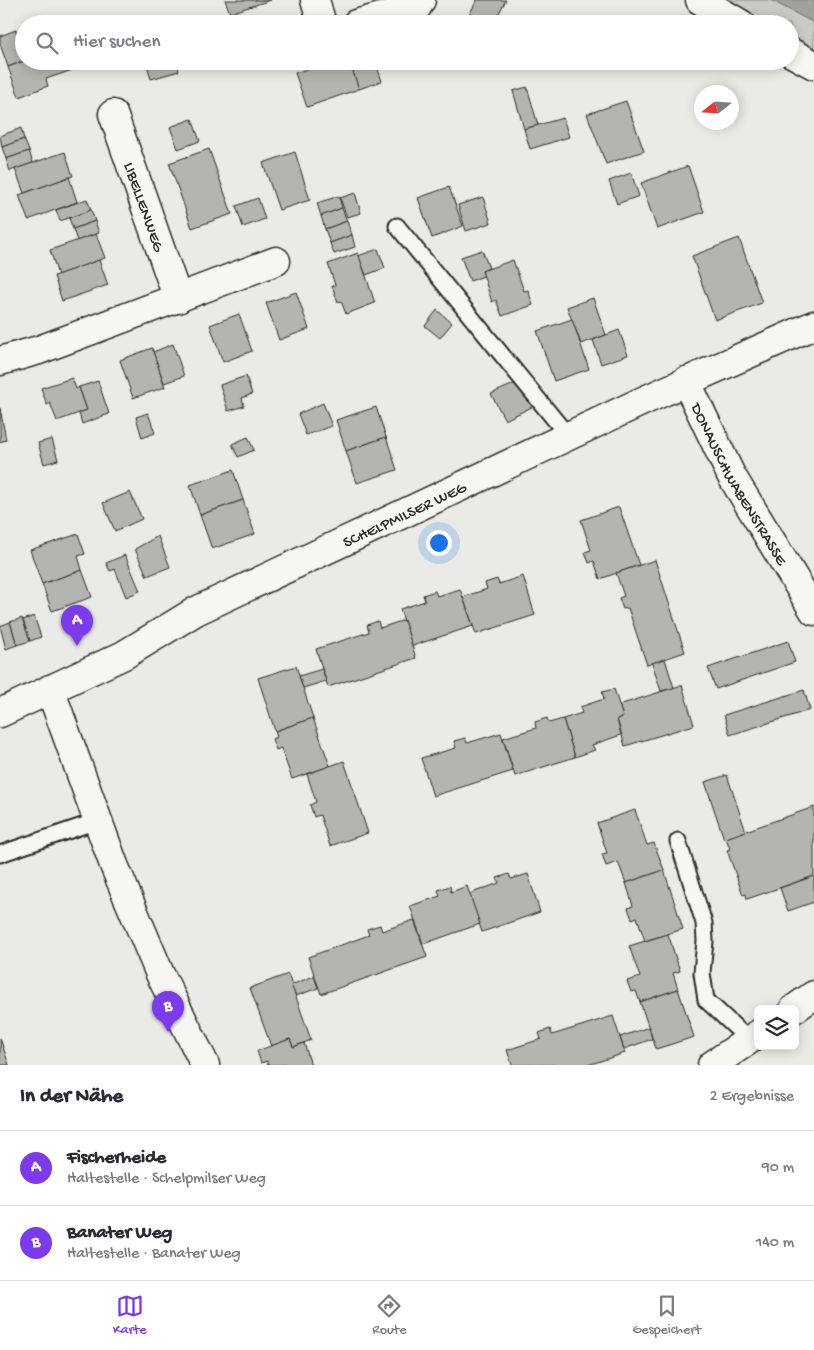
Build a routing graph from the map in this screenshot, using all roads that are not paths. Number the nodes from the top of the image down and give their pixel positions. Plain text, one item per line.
1 (315, 0) edge
2 (421, 0) edge
3 (700, 0) edge
4 (319, 15) edge
5 (388, 15) edge
6 (726, 15) edge
7 (799, 57) edge
8 (814, 65) edge
9 (114, 114) dead end
10 (397, 226) dead end
11 (276, 261) dead end
12 (178, 299) junction
13 (814, 325) edge
14 (0, 361) edge
15 (686, 381) junction
16 (568, 436) junction
17 (814, 611) edge
18 (50, 690) junction
19 (0, 713) edge
20 (97, 821) junction
21 (678, 841) dead end
22 (0, 854) edge
23 (814, 995) edge
24 (799, 1006) edge
25 (753, 1037) edge
26 (205, 1065) edge
27 (712, 1065) edge

1 - 4 street
2 - 5 street
3 - 6 street
7 - 8 street
9 - 12 street, LIBELLENWEG
10 - 16 lane
11 - 12 street
12 - 14 street
13 - 15 street, SCHELPMILSER WEG
15 - 16 street, SCHELPMILSER WEG
15 - 17 street, DONAUSCHWABENSTRASSE
16 - 18 street, SCHELPMILSER WEG
18 - 19 street, SCHELPMILSER WEG
18 - 20 street
20 - 22 lane
20 - 26 street
21 - 25 lane
23 - 24 street
25 - 27 street

